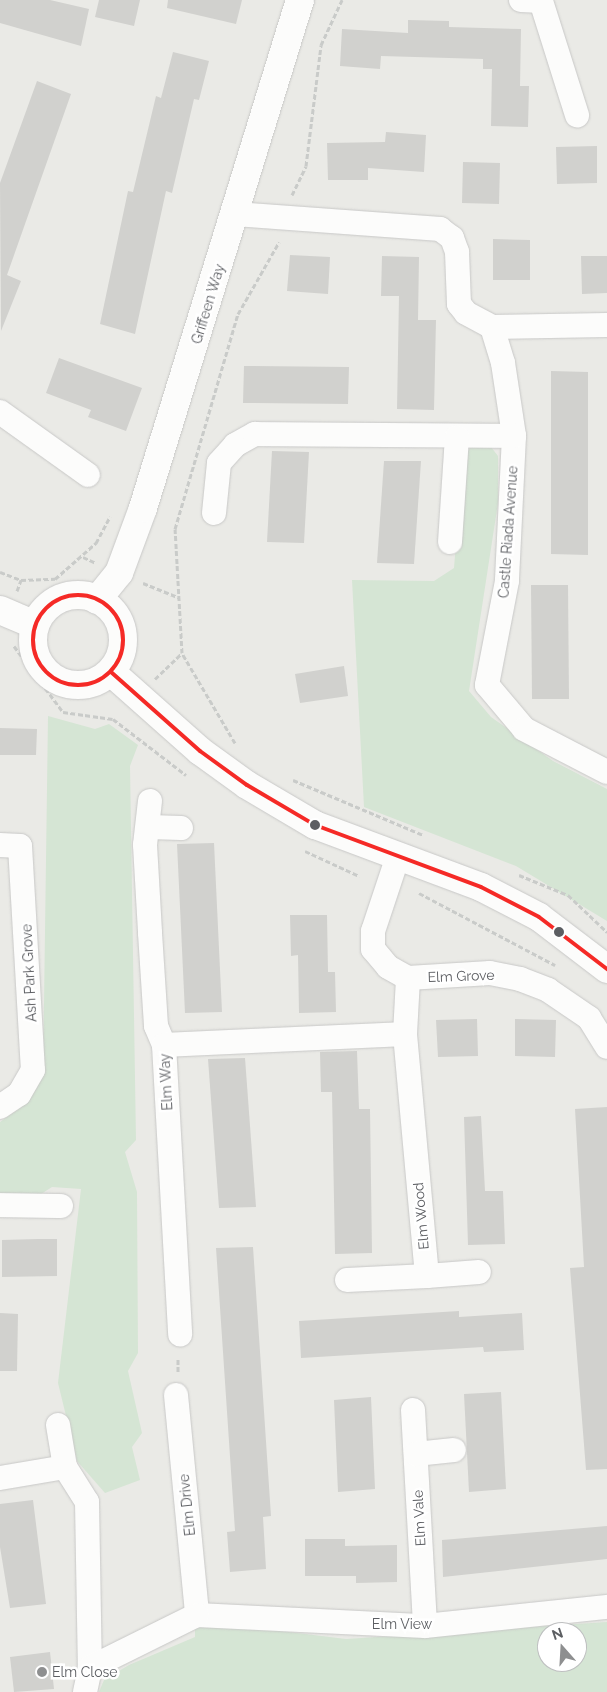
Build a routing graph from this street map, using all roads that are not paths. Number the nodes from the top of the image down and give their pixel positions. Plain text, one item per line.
1 (300, 0) edge
2 (535, 0) edge
3 (577, 116) dead end
4 (235, 214) junction
5 (607, 325) edge
6 (492, 327) junction
7 (0, 412) edge
8 (457, 436) junction
9 (514, 436) junction
10 (88, 475) dead end
11 (214, 513) dead end
12 (450, 542) dead end
13 (97, 600) junction
14 (0, 610) edge
15 (35, 625) junction
16 (111, 672) junction
17 (607, 772) edge
18 (150, 801) dead end
19 (149, 827) junction
20 (181, 828) dead end
21 (0, 845) edge
22 (396, 859) junction
23 (607, 969) edge
24 (408, 978) junction
25 (405, 1034) junction
26 (164, 1044) junction
27 (607, 1047) edge
28 (0, 1107) edge
29 (0, 1205) edge
30 (61, 1206) dead end
31 (479, 1272) dead end
32 (427, 1276) junction
33 (347, 1280) dead end
34 (180, 1335) road end
35 (176, 1395) road end
36 (413, 1410) dead end
37 (58, 1425) dead end
38 (454, 1450) dead end
39 (416, 1454) junction
40 (65, 1467) junction
41 (0, 1478) edge
42 (607, 1607) edge
43 (197, 1615) junction
44 (425, 1626) junction
45 (90, 1668) junction
46 (85, 1692) edge

1 - 4 street, Griffeen Way
2 - 3 street
4 - 6 street
4 - 13 street, Griffeen Way
5 - 6 street
6 - 9 street, Castle Riada Avenue
7 - 10 street
8 - 9 street
8 - 11 street
8 - 12 street
9 - 17 street, Castle Riada Avenue
13 - 15 street
13 - 16 street
14 - 15 street
15 - 16 street
16 - 22 street
18 - 19 street, Elm Way
19 - 20 street
19 - 26 street, Elm Way
21 - 28 street, Ash Park Grove
22 - 23 street
22 - 24 street
24 - 25 street, Elm Wood
24 - 27 street, Elm Grove
25 - 26 street
25 - 32 street, Elm Wood
26 - 34 street, Elm Way
29 - 30 street
31 - 32 street
32 - 33 street
35 - 43 street, Elm Drive
36 - 39 street, Elm Vale
37 - 40 street
38 - 39 street
39 - 44 street, Elm Vale
40 - 41 street
40 - 45 street
42 - 44 street, Elm View
43 - 44 street, Elm View
43 - 45 street
45 - 46 street

